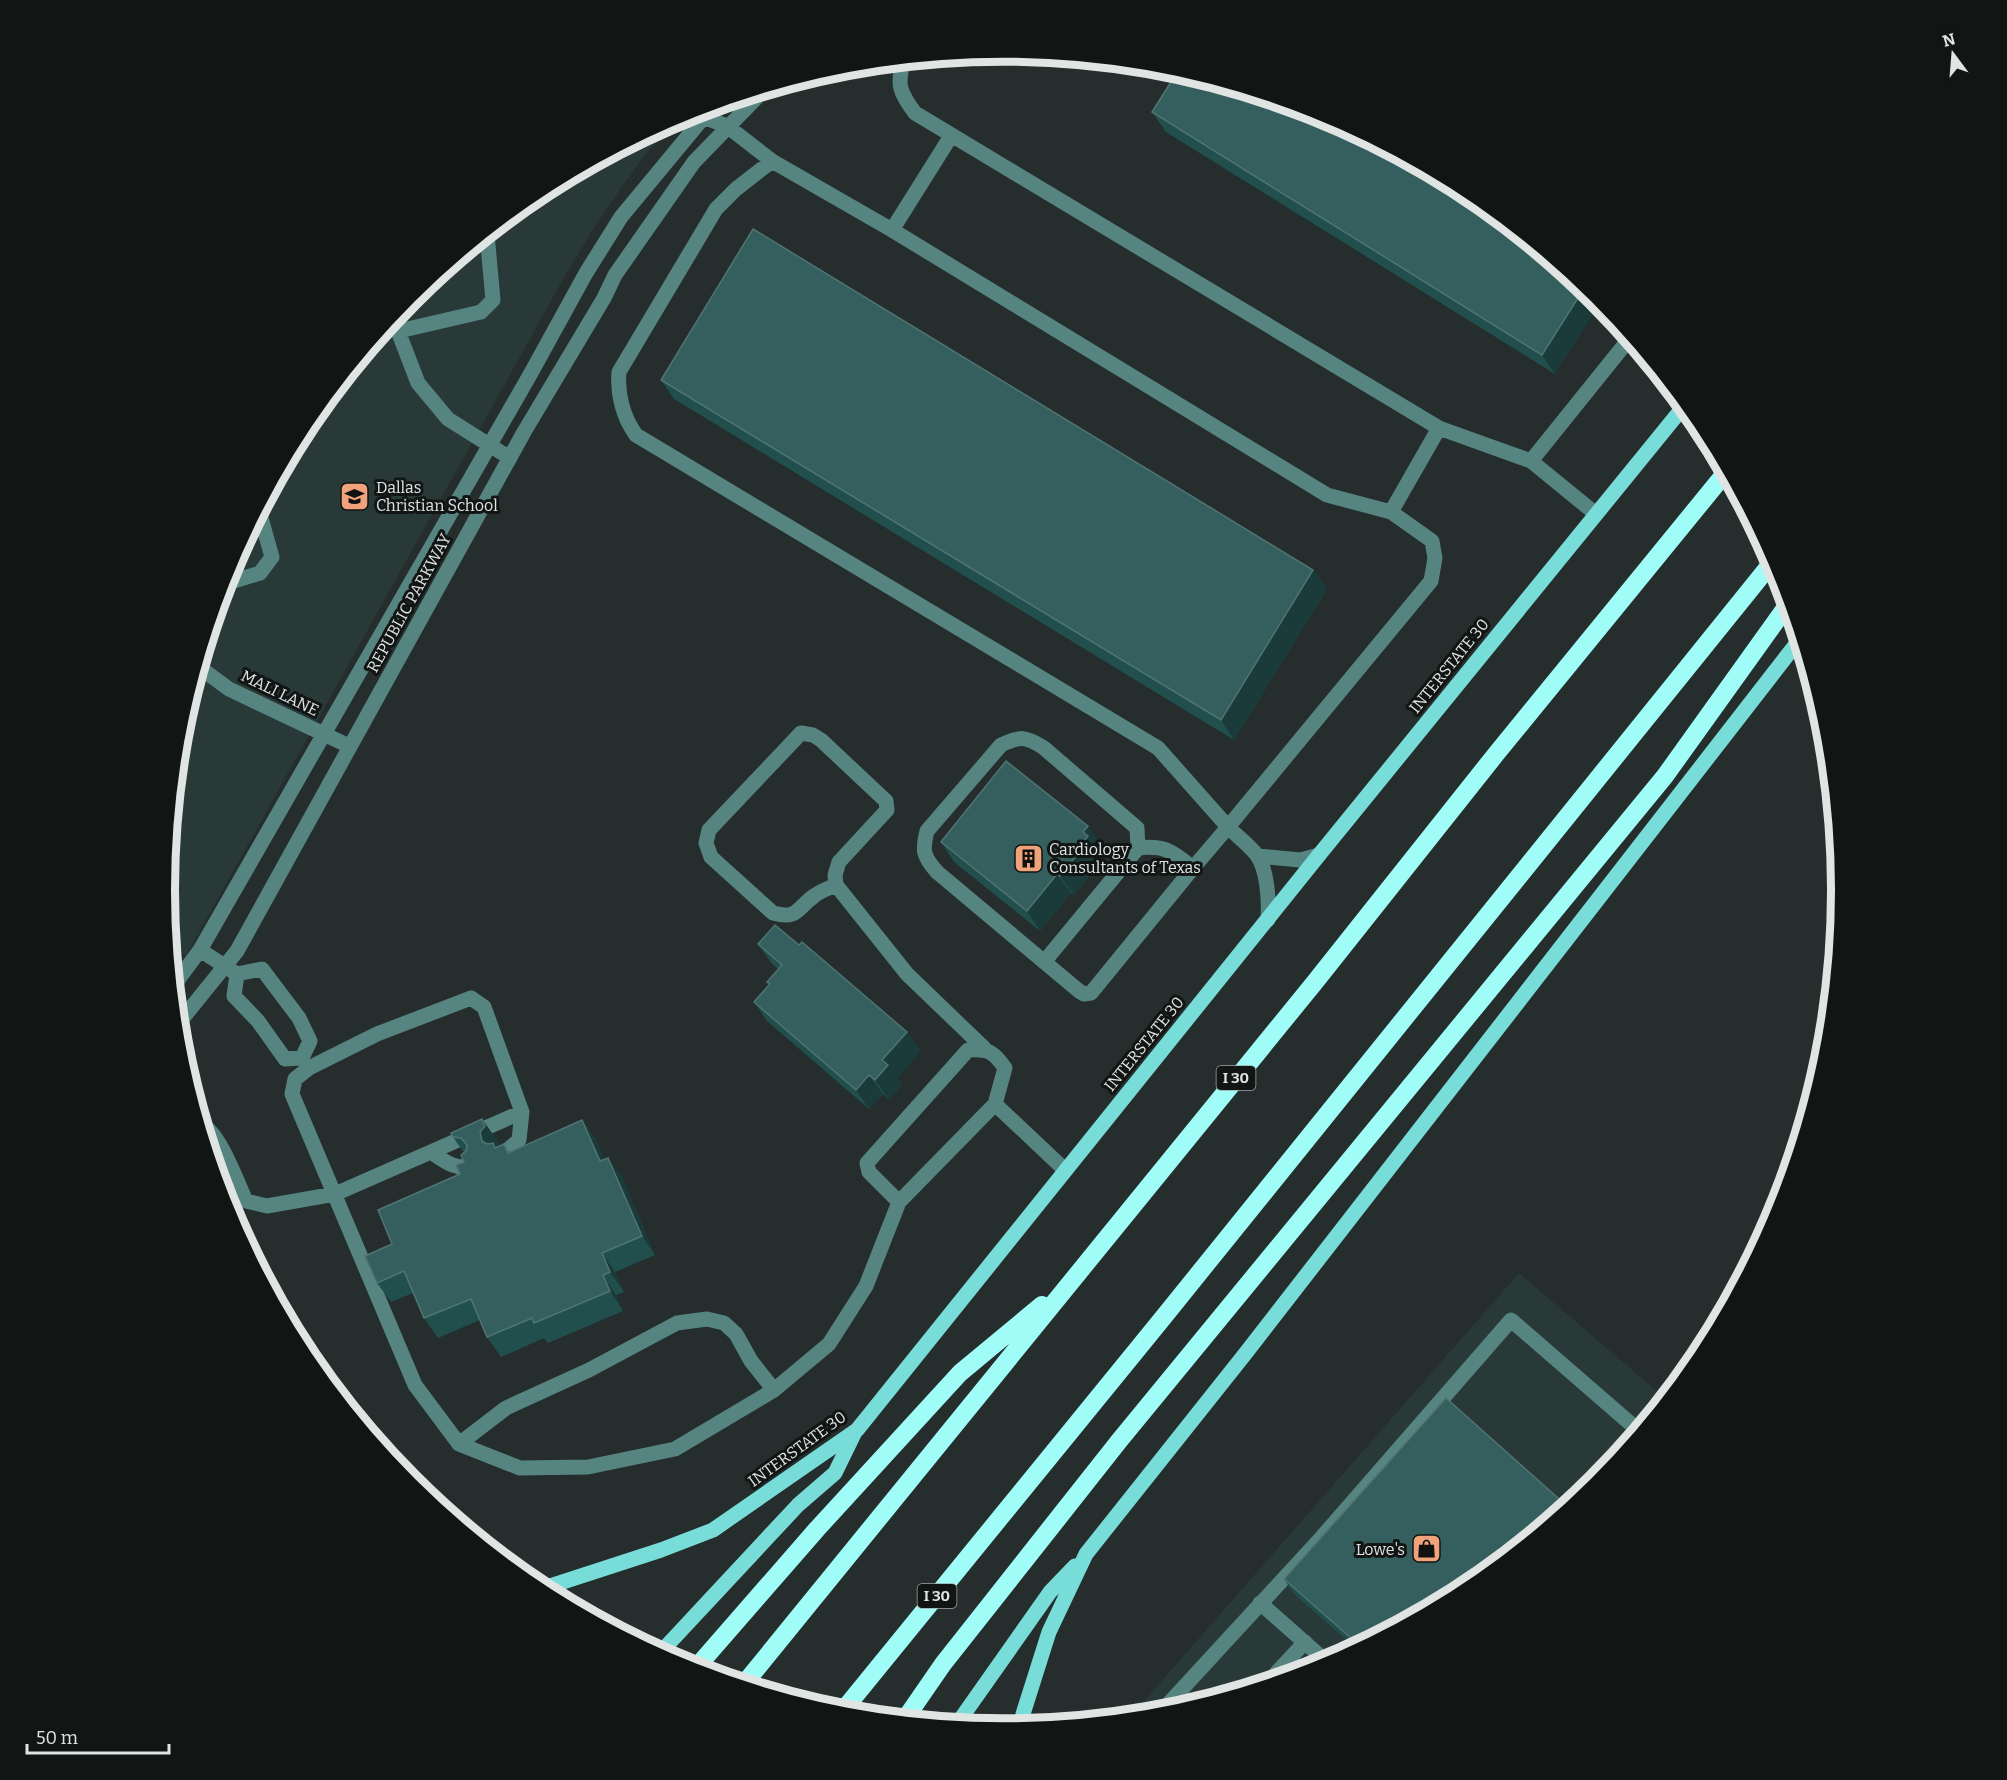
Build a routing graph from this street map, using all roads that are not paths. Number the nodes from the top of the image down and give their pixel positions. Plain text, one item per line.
1 (902, 68) edge
2 (753, 100) edge
3 (706, 117) edge
4 (693, 122) edge
5 (727, 126) junction
6 (951, 136) junction
7 (772, 161) junction
8 (892, 230) junction
9 (488, 242) edge
10 (399, 325) edge
11 (397, 327) edge
12 (1626, 344) edge
13 (1679, 412) edge
14 (1439, 428) junction
15 (489, 446) junction
16 (510, 458) junction
17 (1531, 461) junction
18 (1721, 477) edge
19 (1391, 512) junction
20 (1596, 514) junction
21 (262, 521) edge
22 (1767, 569) edge
23 (235, 581) edge
24 (1783, 611) edge
25 (1795, 646) edge
26 (204, 671) edge
27 (324, 734) junction
28 (349, 746) junction
29 (1228, 827) junction
30 (1138, 848) junction
31 (1319, 855) junction
32 (1258, 856) junction
33 (1192, 868) junction
34 (836, 885) junction
35 (1268, 920) junction
36 (200, 950) junction
37 (1044, 962) junction
38 (231, 970) junction
39 (180, 977) edge
40 (185, 1017) edge
41 (985, 1049) junction
42 (305, 1063) junction
43 (996, 1104) junction
44 (522, 1112) junction
45 (212, 1133) edge
46 (431, 1152) junction
47 (502, 1154) edge
48 (471, 1166) edge
49 (1065, 1170) junction
50 (335, 1194) junction
51 (899, 1202) junction
52 (1074, 1279) junction
53 (774, 1390) junction
54 (1634, 1426) edge
55 (857, 1430) junction
56 (459, 1444) junction
57 (1086, 1554) junction
58 (553, 1585) edge
59 (1260, 1603) junction
60 (1305, 1642) junction
61 (666, 1646) edge
62 (1320, 1655) edge
63 (701, 1661) edge
64 (1277, 1672) edge
65 (749, 1678) edge
66 (1170, 1702) edge
67 (849, 1704) edge
68 (910, 1713) edge
69 (962, 1717) edge
70 (1023, 1718) edge

1 - 6 street
2 - 5 street, REPUBLIC PARKWAY
3 - 5 street
4 - 15 street, REPUBLIC PARKWAY
5 - 7 street
5 - 16 street, REPUBLIC PARKWAY
6 - 8 street
6 - 14 street
7 - 8 street
7 - 29 street
8 - 19 street
9 - 10 street
11 - 15 street
12 - 17 street
13 - 20 main road, INTERSTATE 30
14 - 17 street
14 - 19 street
15 - 16 street
15 - 27 street, REPUBLIC PARKWAY
16 - 28 street, REPUBLIC PARKWAY
17 - 20 street
18 - 52 highway, I 30
19 - 29 street
20 - 31 main road, INTERSTATE 30
21 - 23 street
22 - 67 highway, I 30
24 - 68 highway
25 - 57 main road
26 - 27 street, MALI LANE
27 - 28 street, MALI LANE
27 - 36 street, REPUBLIC PARKWAY
28 - 38 street, REPUBLIC PARKWAY
29 - 32 street
29 - 33 street
30 - 33 street
30 - 37 street
30 - 37 street
31 - 32 street
31 - 35 main road, INTERSTATE 30
32 - 35 street
33 - 37 street
34 - 34 street
34 - 41 street
35 - 49 main road, INTERSTATE 30
36 - 38 street
36 - 39 street, REPUBLIC PARKWAY
38 - 40 street, REPUBLIC PARKWAY
38 - 42 street
38 - 42 street
41 - 43 street
41 - 51 street
42 - 44 street
42 - 50 street
43 - 49 street
43 - 51 street
44 - 46 street
44 - 47 street
45 - 50 street
46 - 48 street
46 - 50 street
49 - 55 main road, INTERSTATE 30
50 - 56 street
51 - 53 street
52 - 63 highway
52 - 65 highway, I 30
53 - 56 street
53 - 56 street
54 - 59 street
55 - 58 main road, INTERSTATE 30
55 - 61 main road
57 - 69 main road
57 - 70 main road
59 - 60 street
59 - 66 street
60 - 62 street
60 - 64 street

